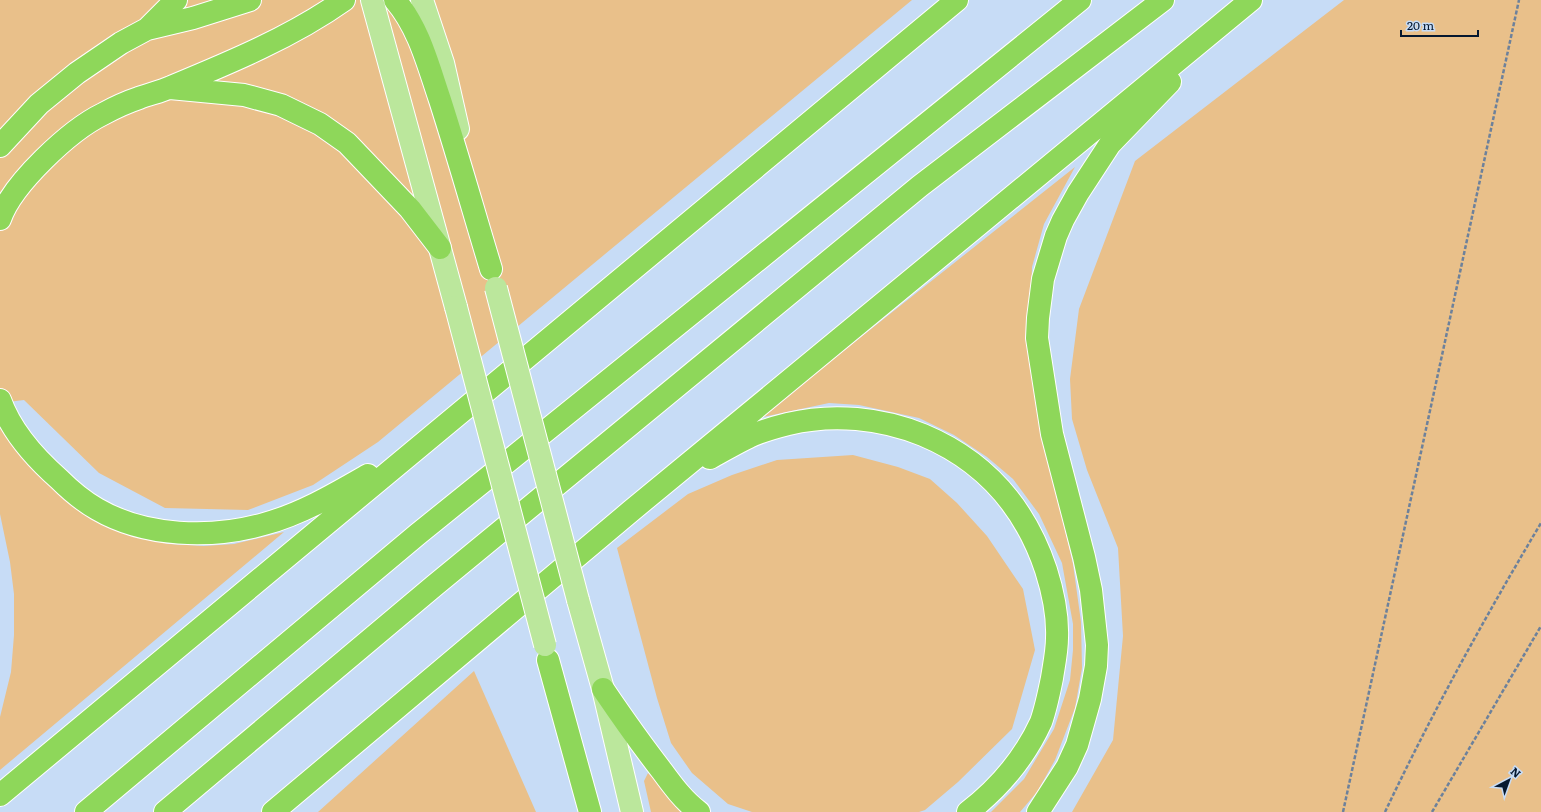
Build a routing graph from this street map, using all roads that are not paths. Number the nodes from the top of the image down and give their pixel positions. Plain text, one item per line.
1 (176, 0) edge
2 (250, 0) edge
3 (344, 0) edge
4 (372, 0) edge
5 (395, 0) edge
6 (422, 0) edge
7 (957, 0) edge
8 (1080, 0) edge
9 (1163, 0) edge
10 (1250, 1) edge
11 (147, 29) junction
12 (169, 88) junction
13 (0, 146) edge
14 (0, 219) edge
15 (440, 248) junction
16 (493, 279) junction
17 (0, 400) edge
18 (410, 453) junction
19 (631, 511) junction
20 (546, 652) junction
21 (603, 689) junction
22 (0, 795) edge
23 (86, 812) edge
24 (165, 812) edge
25 (273, 812) edge
26 (580, 812) edge
27 (590, 812) edge
28 (632, 812) edge
29 (699, 812) edge
30 (968, 812) edge
31 (1038, 812) edge

1 - 11 highway
2 - 11 highway
3 - 12 highway
4 - 15 main road
5 - 16 highway
6 - 16 main road
7 - 18 highway
8 - 23 highway
9 - 24 highway
10 - 19 highway
10 - 31 highway
11 - 13 highway
12 - 14 highway
12 - 15 highway
15 - 20 main road, bridge
16 - 21 main road, bridge
17 - 18 highway
18 - 22 highway
19 - 25 highway
19 - 30 highway
20 - 26 main road
20 - 27 highway
21 - 28 main road
21 - 29 highway

